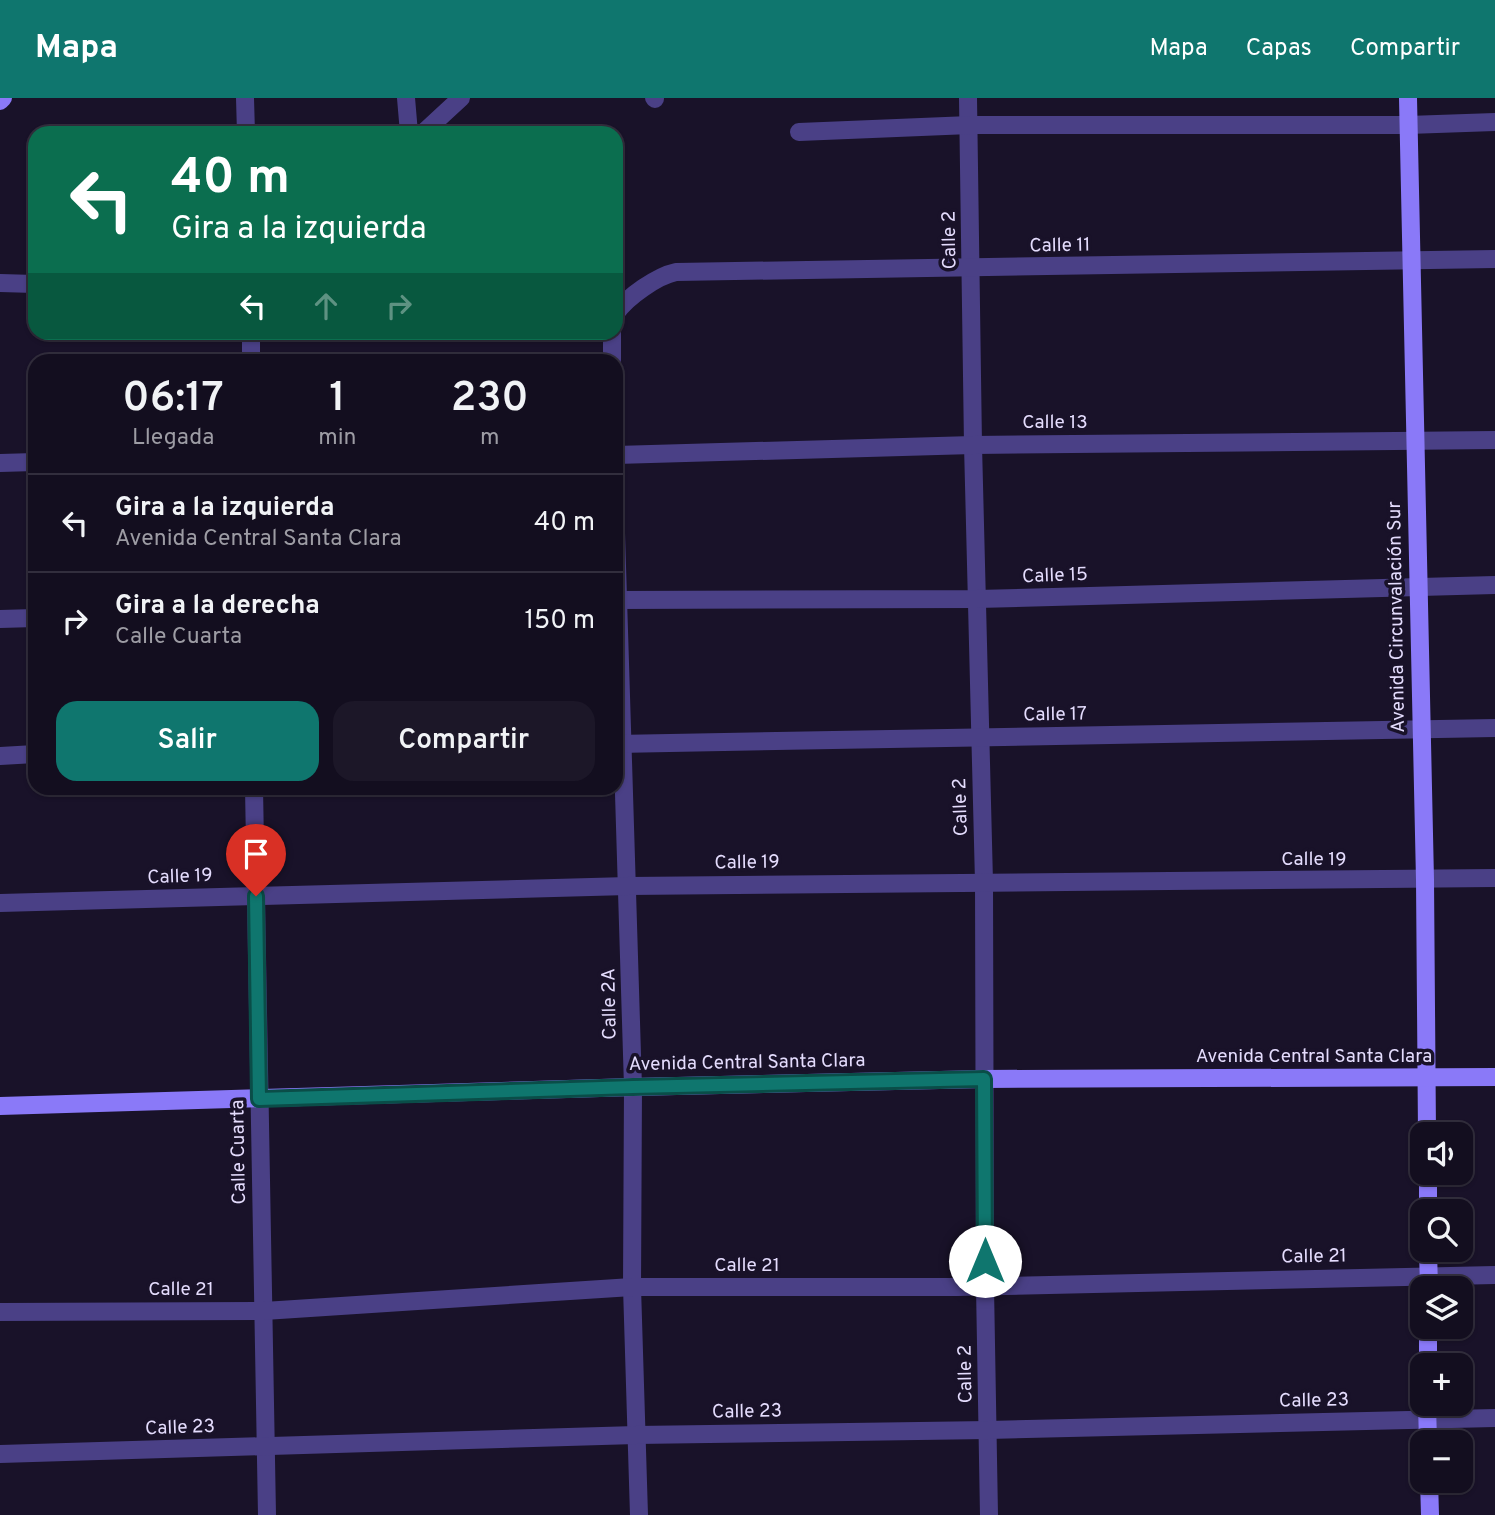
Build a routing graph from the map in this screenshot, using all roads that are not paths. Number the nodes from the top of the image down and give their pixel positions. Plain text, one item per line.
1 (245, 98) edge
2 (406, 98) edge
3 (461, 98) edge
4 (968, 98) edge
5 (1408, 98) edge
6 (1495, 122) edge
7 (970, 125) junction
8 (1408, 125) junction
9 (246, 126) edge
10 (408, 126) edge
11 (431, 126) edge
12 (799, 132) dead end
13 (1495, 259) edge
14 (1411, 261) junction
15 (972, 268) junction
16 (0, 283) edge
17 (28, 284) edge
18 (623, 306) edge
19 (1495, 440) edge
20 (1414, 443) junction
21 (973, 445) junction
22 (623, 455) edge
23 (28, 462) edge
24 (0, 463) edge
25 (1495, 584) edge
26 (1417, 586) junction
27 (623, 600) edge
28 (977, 600) junction
29 (28, 618) edge
30 (0, 620) edge
31 (1421, 728) junction
32 (1495, 728) edge
33 (980, 737) junction
34 (623, 744) edge
35 (28, 754) edge
36 (0, 756) edge
37 (254, 795) edge
38 (622, 795) edge
39 (1495, 878) edge
40 (1425, 880) junction
41 (984, 882) junction
42 (628, 886) junction
43 (256, 896) junction
44 (0, 903) edge
45 (1495, 1077) edge
46 (984, 1079) junction
47 (1427, 1079) junction
48 (633, 1087) junction
49 (259, 1099) junction
50 (0, 1106) edge
51 (1427, 1122) edge
52 (1495, 1275) edge
53 (1473, 1277) edge
54 (1410, 1282) edge
55 (632, 1287) junction
56 (985, 1287) junction
57 (264, 1311) junction
58 (0, 1312) edge
59 (1410, 1413) edge
60 (1472, 1416) edge
61 (1495, 1418) edge
62 (988, 1430) junction
63 (636, 1435) junction
64 (267, 1446) junction
65 (0, 1454) edge
66 (1429, 1493) edge
67 (267, 1515) edge
68 (639, 1515) edge
69 (989, 1515) edge
70 (1430, 1515) edge

1 - 9 street
2 - 10 street
3 - 11 street
4 - 7 street, Calle 2
5 - 8 street, Avenida Circunvalación Sur
6 - 8 street
7 - 8 street
7 - 12 street
7 - 15 street, Calle 2
8 - 14 street, Avenida Circunvalación Sur
13 - 14 street, Calle 11
14 - 15 street, Calle 11
14 - 20 street, Avenida Circunvalación Sur
15 - 18 street, Calle 11
15 - 21 street, Calle 2
16 - 17 street
19 - 20 street, Calle 13
20 - 21 street, Calle 13
20 - 26 street, Avenida Circunvalación Sur
21 - 22 street, Calle 13
21 - 28 street, Calle 2
23 - 24 street
25 - 26 street, Calle 15
26 - 28 street, Calle 15
26 - 31 street, Avenida Circunvalación Sur
27 - 28 street, Calle 15
28 - 33 street, Calle 2
29 - 30 street
31 - 32 street, Calle 17
31 - 33 street, Calle 17
31 - 40 street, Avenida Circunvalación Sur
33 - 34 street, Calle 17
33 - 41 street, Calle 2
35 - 36 street
37 - 43 street, Calle Cuarta
38 - 42 street, Calle 2A
39 - 40 street, Calle 19
40 - 41 street, Calle 19
40 - 47 street, Avenida Circunvalación Sur
41 - 42 street, Calle 19
41 - 46 street, Calle 2
42 - 43 street, Calle 19
42 - 48 street, Calle 2A
43 - 44 street, Calle 19
43 - 49 street, Calle Cuarta
45 - 47 street, Avenida Central Santa Clara
46 - 47 street, Avenida Central Santa Clara
46 - 48 street, Avenida Central Santa Clara
46 - 56 street, Calle 2
47 - 51 street, Avenida Circunvalación Sur
48 - 49 street, Avenida Central Santa Clara
48 - 55 street, Calle 2A
49 - 50 street, Avenida Central Santa Clara
49 - 57 street, Calle Cuarta
52 - 53 street, Calle 21
54 - 56 street, Calle 21
55 - 56 street, Calle 21
55 - 57 street, Calle 21
55 - 63 street, Calle 2A
56 - 62 street, Calle 2
57 - 58 street, Calle 21
57 - 64 street, Calle Cuarta
59 - 62 street, Calle 23
60 - 61 street, Calle 23
62 - 63 street, Calle 23
62 - 69 street, Calle 2
63 - 64 street, Calle 23
63 - 68 street, Calle 2A
64 - 65 street, Calle 23
64 - 67 street, Calle Cuarta
66 - 70 street

